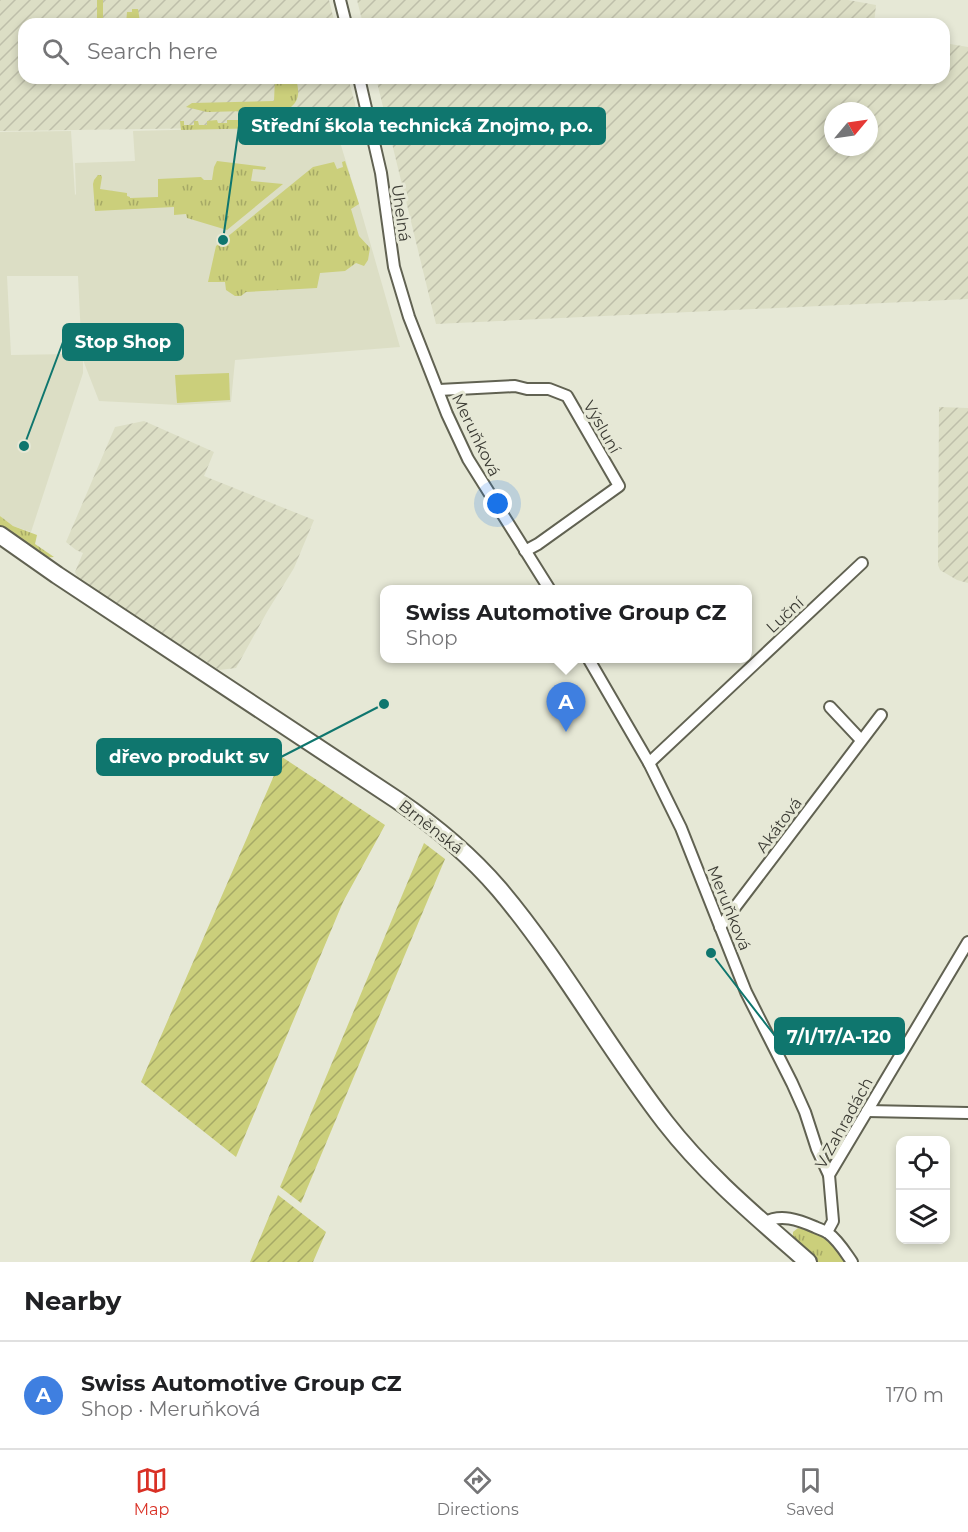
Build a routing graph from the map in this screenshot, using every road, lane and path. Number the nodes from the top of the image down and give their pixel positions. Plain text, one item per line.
1 (340, 0) edge
2 (344, 18) edge
3 (360, 84) edge
4 (422, 350) joint
5 (439, 390) junction
6 (0, 535) edge
7 (525, 551) junction
8 (862, 563) dead end
9 (547, 585) edge
10 (591, 663) edge
11 (830, 707) dead end
12 (881, 715) dead end
13 (861, 740) junction
14 (649, 763) junction
15 (720, 927) junction
16 (968, 942) edge
17 (867, 1111) junction
18 (968, 1113) edge
19 (829, 1175) junction
20 (764, 1223) junction
21 (827, 1232) junction
22 (808, 1262) edge
23 (852, 1262) edge

1 - 2 street
3 - 4 street, Uhelná
4 - 5 street, Meruňková
5 - 7 street, Meruňková
5 - 7 street, Výsluní
6 - 20 main road, Brněnská
7 - 9 street, Meruňková
8 - 14 street, Luční
10 - 14 street, Meruňková
11 - 13 street
12 - 13 street, Akátová
13 - 15 street, Akátová
14 - 15 street, Meruňková
15 - 19 street, Meruňková
16 - 17 street, V Zahradách
17 - 18 street
17 - 19 street, V Zahradách
19 - 21 street, V Zahradách
20 - 21 street
20 - 22 main road, Brněnská
21 - 23 street

